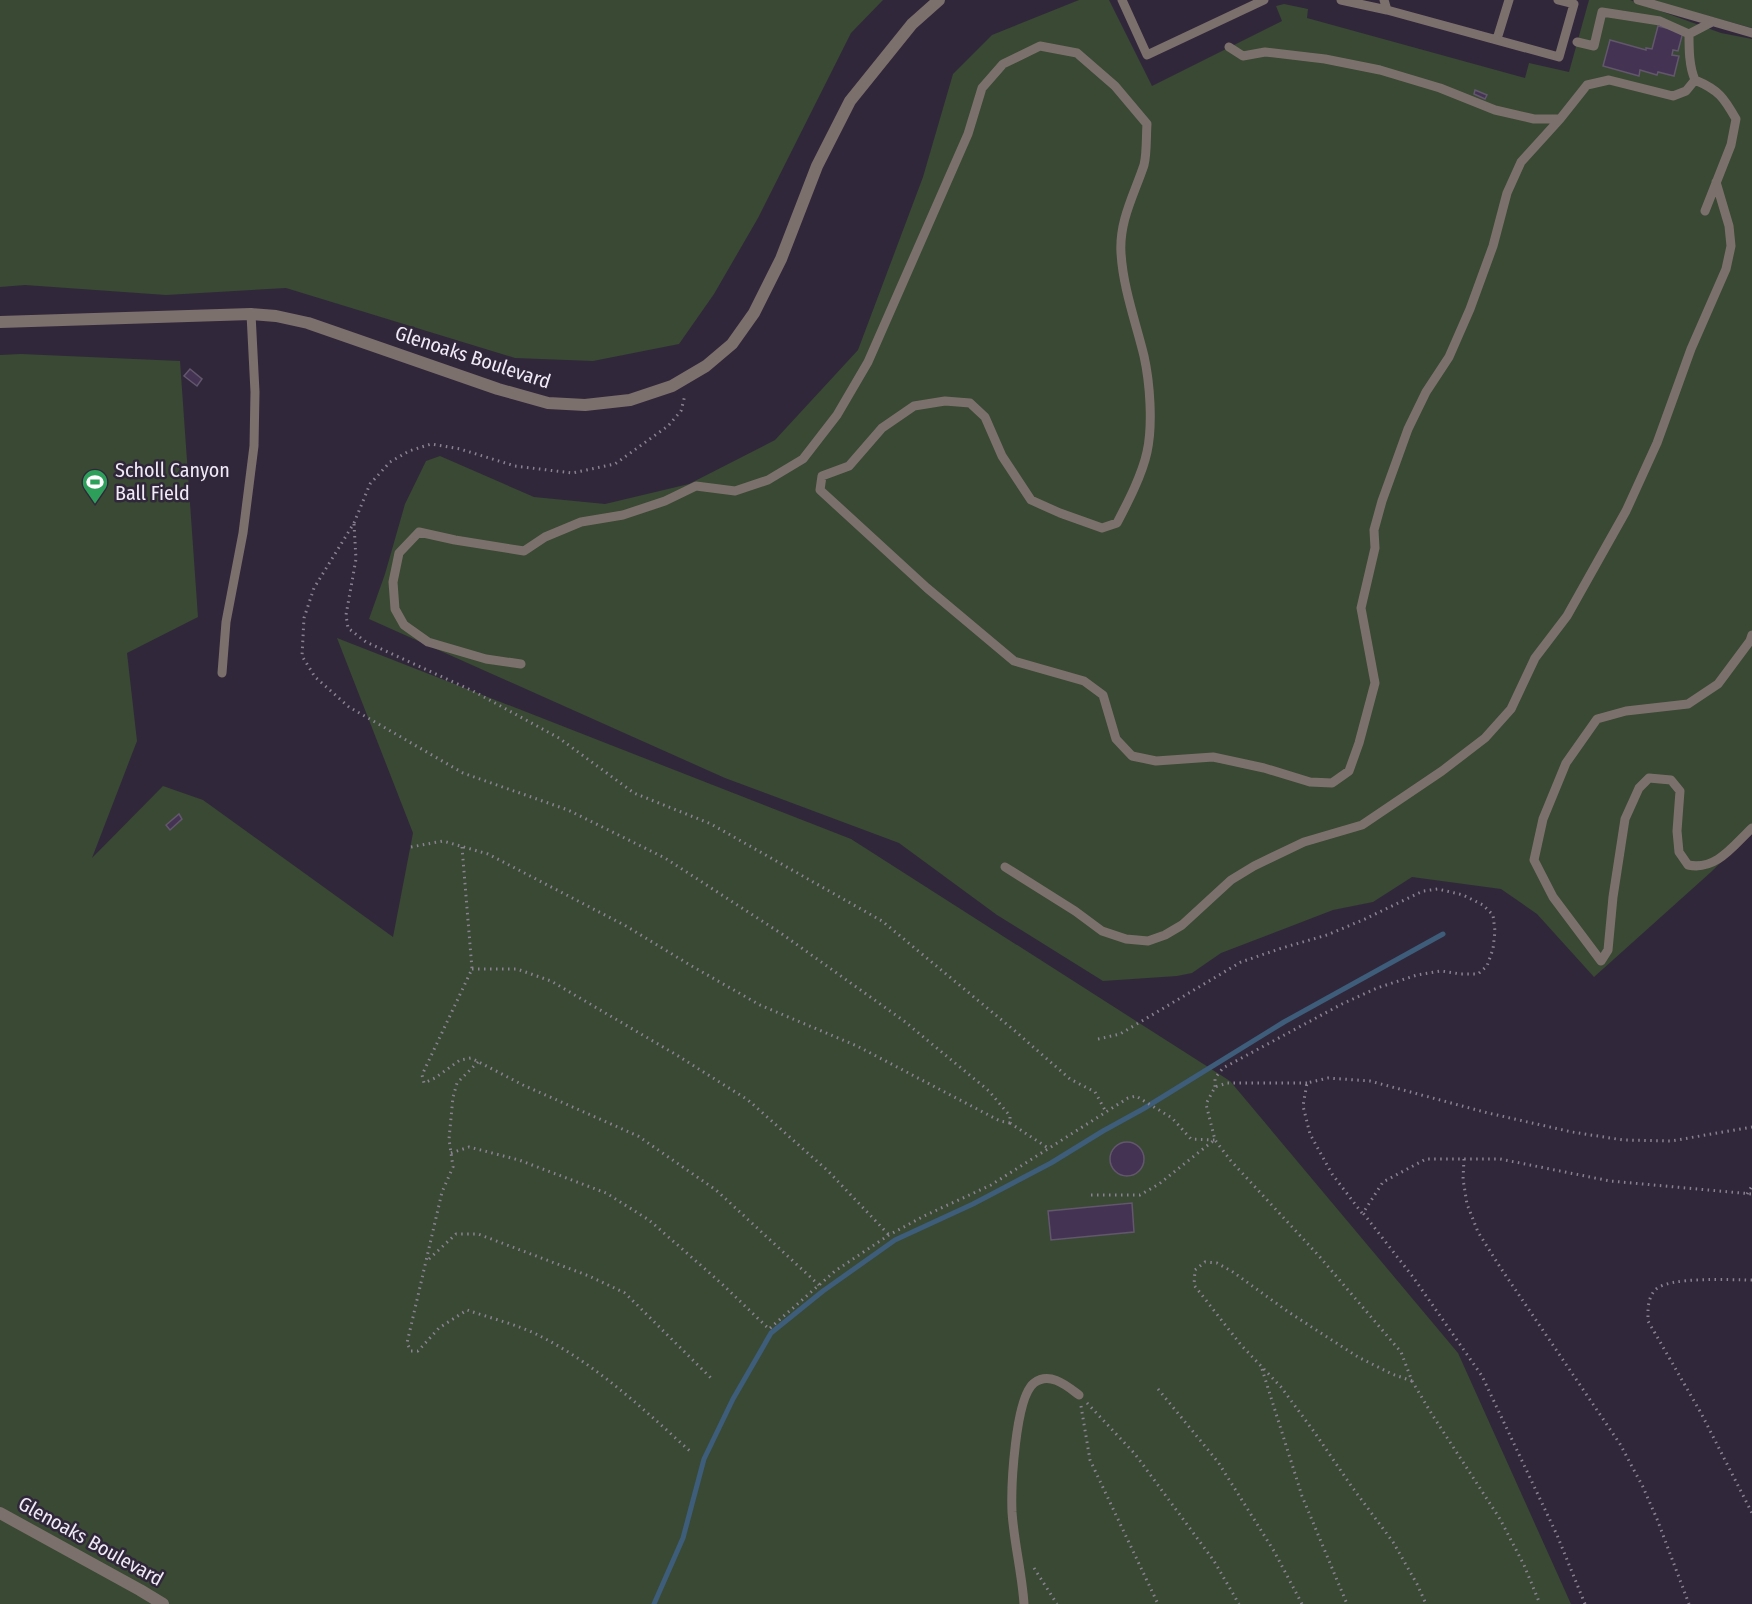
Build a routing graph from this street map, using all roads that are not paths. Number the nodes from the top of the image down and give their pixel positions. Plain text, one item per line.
1 (939, 0) edge
2 (1122, 0) edge
3 (1264, 0) edge
4 (1341, 0) edge
5 (1509, 0) edge
6 (1558, 0) edge
7 (1638, 0) edge
8 (1386, 5) edge
9 (1712, 22) junction
10 (1752, 33) edge
11 (1689, 34) junction
12 (1497, 39) junction
13 (1577, 42) dead end
14 (1229, 47) dead end
15 (1695, 80) junction
16 (1560, 119) junction
17 (1716, 182) junction
18 (1705, 211) dead end
19 (251, 314) junction
20 (0, 322) edge
21 (1752, 635) edge
22 (521, 664) dead end
23 (222, 674) dead end
24 (1752, 828) edge
25 (1005, 867) dead end
26 (1079, 1395) road end
27 (0, 1513) edge
28 (163, 1604) edge
29 (1023, 1604) edge

1 - 19 street, Glenoaks Boulevard
2 - 3 lane
4 - 8 lane
5 - 12 lane
6 - 12 lane
7 - 9 lane
8 - 12 lane
9 - 10 lane
9 - 11 lane
11 - 13 lane
11 - 15 lane
14 - 16 lane
15 - 16 lane
15 - 17 lane
16 - 22 lane
17 - 18 lane
17 - 25 lane
19 - 20 street, Glenoaks Boulevard
19 - 23 lane
21 - 24 lane
26 - 29 lane
27 - 28 street, Glenoaks Boulevard

